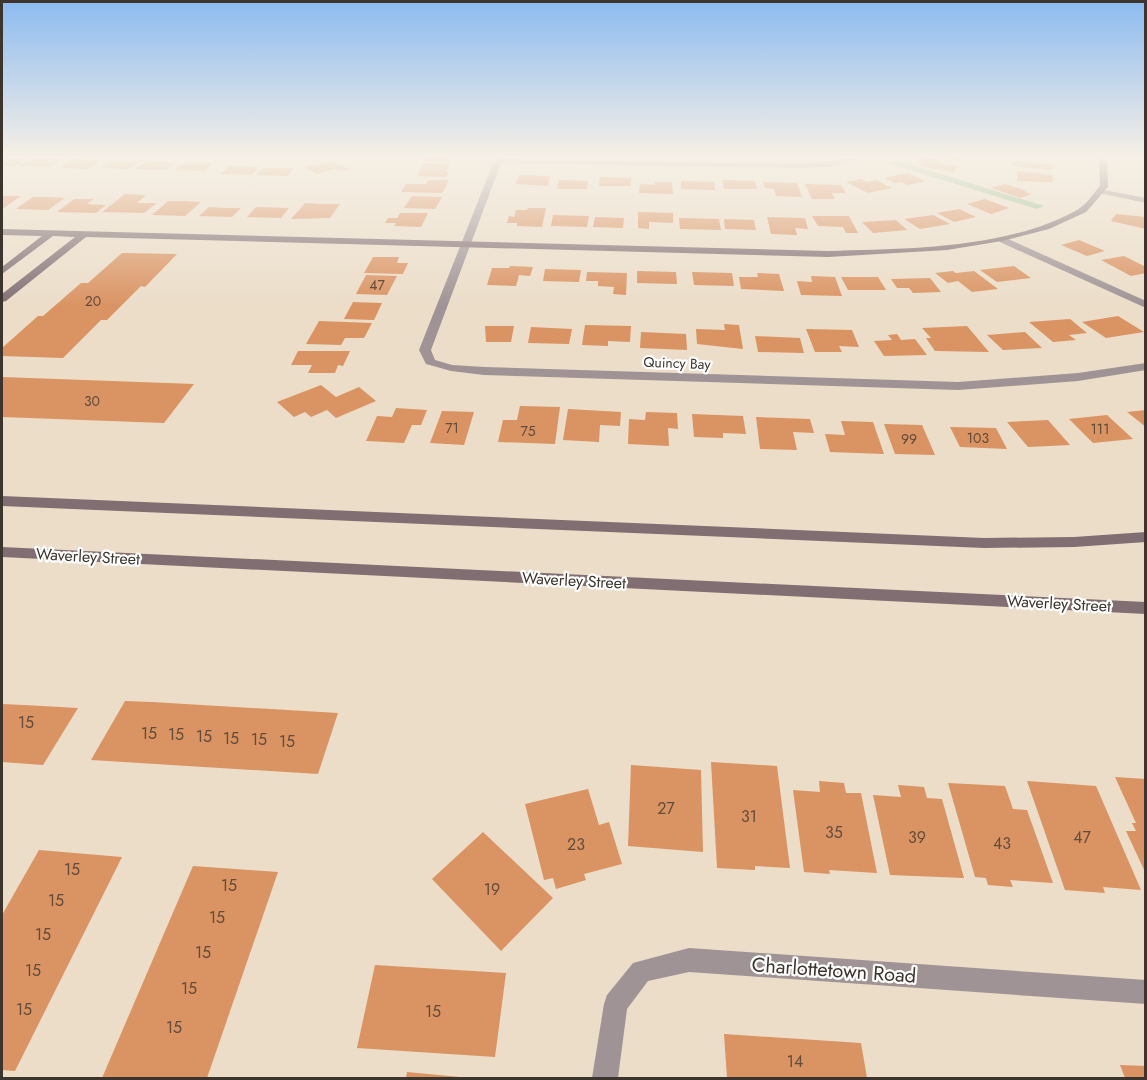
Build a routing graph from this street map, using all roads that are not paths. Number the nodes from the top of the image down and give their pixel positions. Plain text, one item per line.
1 (481, 206) edge
2 (1083, 206) edge
3 (2, 232) edge
4 (51, 233) junction
5 (84, 234) junction
6 (1003, 240) junction
7 (467, 243) junction
8 (2, 271) edge
9 (2, 299) edge
10 (1146, 305) edge
11 (1146, 366) edge
12 (2, 501) edge
13 (1146, 537) edge
14 (2, 552) edge
15 (1146, 608) edge
16 (1146, 992) edge
17 (605, 1078) edge

1 - 7 street, Quincy Bay
2 - 6 street
3 - 4 street
4 - 5 street
4 - 8 street
5 - 7 street
5 - 9 street
6 - 7 street
6 - 10 street
7 - 11 street, Quincy Bay
12 - 13 street
14 - 15 street, Waverley Street
16 - 17 street, Charlottetown Road

